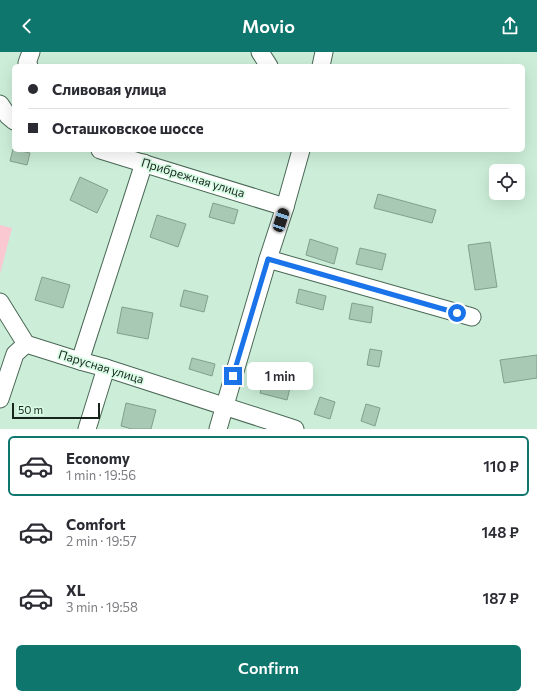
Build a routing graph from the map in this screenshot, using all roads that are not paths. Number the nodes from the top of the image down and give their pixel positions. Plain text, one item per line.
1 (31, 52) edge
2 (260, 52) edge
3 (324, 52) edge
4 (28, 64) edge
5 (268, 64) edge
6 (321, 64) edge
7 (107, 152) edge
8 (299, 152) edge
9 (144, 163) junction
10 (285, 207) junction
11 (268, 259) junction
12 (0, 302) edge
13 (472, 317) dead end
14 (26, 344) junction
15 (80, 361) junction
16 (106, 368) junction
17 (0, 399) edge
18 (224, 406) junction
19 (87, 429) edge
20 (218, 429) edge
21 (295, 429) edge

1 - 4 street
2 - 5 street
3 - 6 street
7 - 9 street, Прибрежная улица
8 - 10 street
9 - 10 street, Прибрежная улица
9 - 15 street
10 - 11 street
11 - 13 street
11 - 18 street
12 - 14 street
14 - 15 street, Парусная улица
14 - 17 street
15 - 16 street, Парусная улица
16 - 18 street, Парусная улица
16 - 19 street
18 - 20 street
18 - 21 street, Парусная улица

